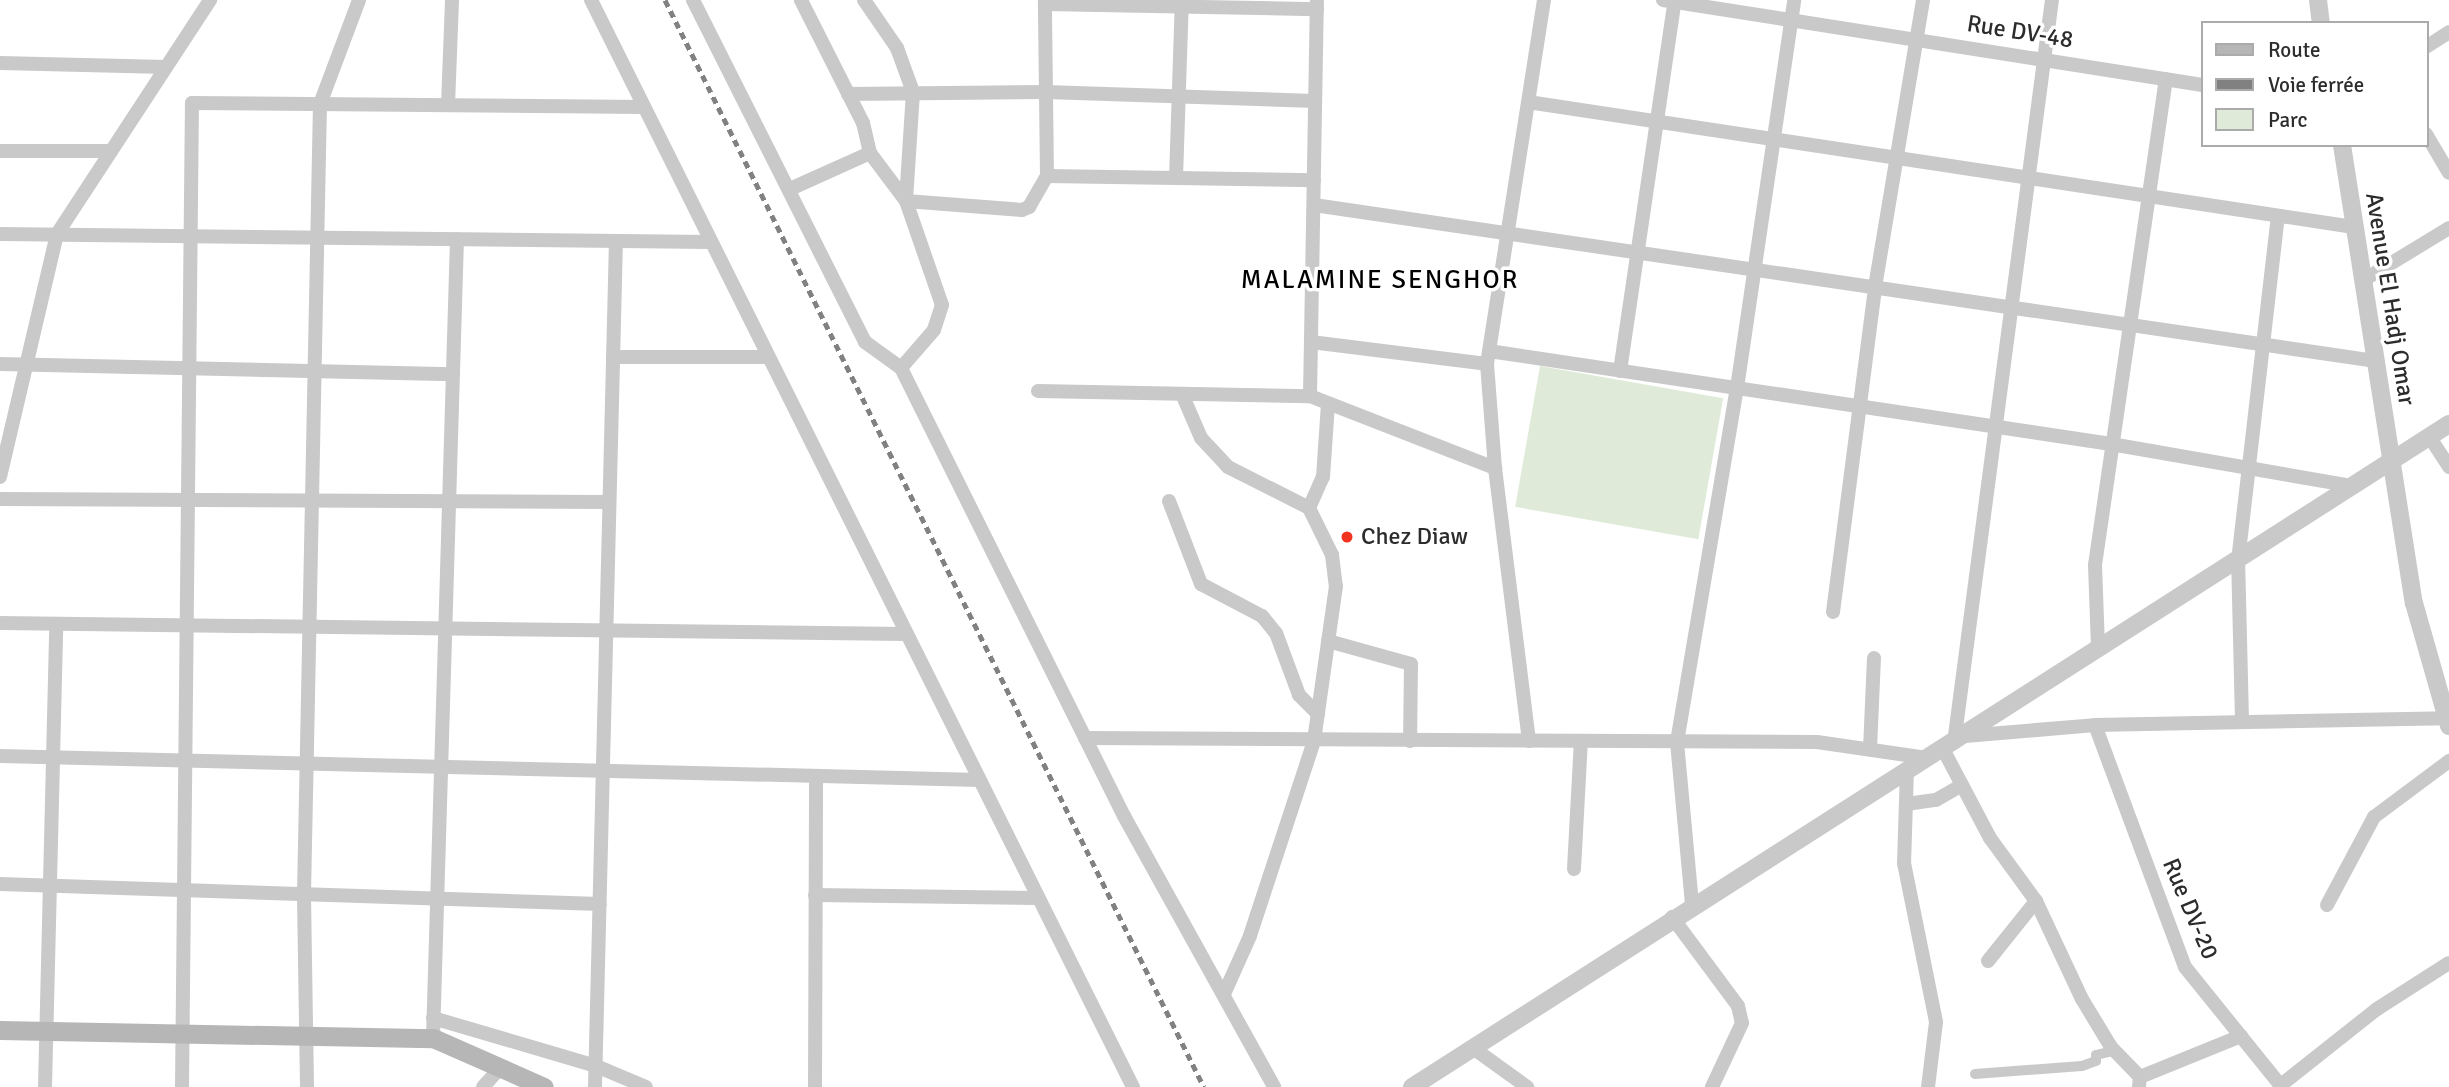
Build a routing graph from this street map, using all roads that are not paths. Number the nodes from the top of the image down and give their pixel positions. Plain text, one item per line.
1 (210, 0) edge
2 (359, 0) edge
3 (452, 0) edge
4 (591, 0) edge
5 (693, 0) edge
6 (801, 0) edge
7 (864, 0) edge
8 (1544, 0) edge
9 (1794, 0) edge
10 (1923, 0) edge
11 (2052, 0) edge
12 (2318, 0) edge
13 (1671, 1) edge
14 (1045, 2) edge
15 (1182, 3) edge
16 (1317, 5) edge
17 (1791, 19) junction
18 (2322, 21) edge
19 (2449, 32) edge
20 (1918, 39) junction
21 (2428, 46) edge
22 (2045, 58) junction
23 (0, 64) edge
24 (166, 67) junction
25 (2166, 79) junction
26 (2200, 85) edge
27 (913, 92) junction
28 (1046, 92) junction
29 (848, 94) junction
30 (1179, 97) junction
31 (1315, 101) junction
32 (1528, 102) junction
33 (320, 104) junction
34 (448, 105) junction
35 (644, 107) junction
36 (1656, 122) junction
37 (2428, 137) edge
38 (1773, 140) junction
39 (2342, 147) edge
40 (0, 151) edge
41 (111, 152) junction
42 (870, 153) junction
43 (1894, 158) junction
44 (2449, 173) edge
45 (1047, 176) junction
46 (1176, 178) junction
47 (2029, 178) junction
48 (1314, 180) junction
49 (790, 189) junction
50 (2151, 197) junction
51 (906, 201) junction
52 (1314, 205) junction
53 (2278, 216) junction
54 (2354, 227) junction
55 (2449, 228) edge
56 (1507, 233) junction
57 (0, 234) edge
58 (57, 234) junction
59 (190, 236) junction
60 (317, 237) junction
61 (457, 239) junction
62 (616, 241) junction
63 (710, 242) junction
64 (1637, 252) junction
65 (1755, 270) junction
66 (2362, 281) junction
67 (1875, 287) junction
68 (2012, 307) junction
69 (2133, 325) junction
70 (1311, 342) junction
71 (2264, 345) junction
72 (613, 357) junction
73 (767, 357) junction
74 (1488, 357) junction
75 (2375, 361) junction
76 (0, 364) edge
77 (27, 364) junction
78 (901, 368) junction
79 (189, 369) junction
80 (1620, 370) junction
81 (314, 372) junction
82 (453, 374) junction
83 (1737, 388) junction
84 (1038, 391) dead end
85 (1182, 394) junction
86 (1310, 396) junction
87 (1328, 404) junction
88 (1858, 406) junction
89 (2449, 424) edge
90 (1996, 427) junction
91 (2429, 436) junction
92 (2111, 444) junction
93 (2391, 460) junction
94 (2449, 467) edge
95 (1494, 468) junction
96 (2246, 469) junction
97 (0, 477) edge
98 (2351, 486) junction
99 (0, 499) edge
100 (188, 500) junction
101 (312, 500) junction
102 (449, 501) junction
103 (1169, 501) dead end
104 (609, 502) junction
105 (1309, 508) junction
106 (2238, 561) junction
107 (1833, 612) dead end
108 (0, 623) edge
109 (56, 624) junction
110 (187, 625) junction
111 (309, 627) junction
112 (445, 628) junction
113 (606, 630) junction
114 (906, 634) junction
115 (1328, 641) junction
116 (2098, 647) junction
117 (1874, 658) dead end
118 (1318, 714) junction
119 (2242, 720) junction
120 (2447, 722) edge
121 (2095, 725) junction
122 (1085, 738) junction
123 (1314, 741) junction
124 (1410, 741) junction
125 (1529, 741) junction
126 (1581, 741) junction
127 (1677, 742) junction
128 (1954, 743) junction
129 (1870, 749) junction
130 (0, 756) edge
131 (53, 758) junction
132 (1927, 758) junction
133 (185, 761) junction
134 (2449, 761) edge
135 (307, 764) junction
136 (441, 767) junction
137 (1907, 769) junction
138 (603, 771) junction
139 (816, 776) junction
140 (980, 780) junction
141 (1962, 785) junction
142 (1906, 804) junction
143 (1574, 869) dead end
144 (0, 884) edge
145 (50, 886) junction
146 (184, 890) junction
147 (304, 894) junction
148 (815, 895) junction
149 (1038, 898) junction
150 (437, 899) junction
151 (2036, 901) junction
152 (600, 904) junction
153 (1692, 904) junction
154 (2327, 905) dead end
155 (1672, 917) junction
156 (1988, 961) dead end
157 (2449, 963) edge
158 (1225, 992) junction
159 (433, 1018) junction
160 (0, 1030) edge
161 (46, 1031) junction
162 (183, 1034) junction
163 (2241, 1036) junction
164 (307, 1037) junction
165 (432, 1038) junction
166 (1473, 1048) junction
167 (2115, 1051) junction
168 (596, 1066) junction
169 (500, 1068) junction
170 (1975, 1074) dead end
171 (2140, 1082) edge
172 (2281, 1086) edge
173 (45, 1087) edge
174 (182, 1087) edge
175 (307, 1087) edge
176 (484, 1087) edge
177 (544, 1087) edge
178 (595, 1087) edge
179 (646, 1087) edge
180 (814, 1087) edge
181 (1133, 1087) edge
182 (1274, 1087) edge
183 (1412, 1087) edge
184 (1527, 1087) edge
185 (1712, 1087) edge
186 (1928, 1087) edge

1 - 24 street
2 - 33 street
3 - 34 street
4 - 35 street
5 - 49 street
6 - 29 street
7 - 27 street
8 - 32 street
9 - 17 street
10 - 20 street
11 - 22 street
12 - 18 street
13 - 17 street, Rue DV-48
13 - 36 street
14 - 15 street
14 - 28 street
15 - 16 street
15 - 30 street
16 - 31 street
17 - 20 street, Rue DV-48
17 - 38 street
19 - 21 street
20 - 22 street, Rue DV-48
20 - 43 street
22 - 25 street, Rue DV-48
22 - 47 street
23 - 24 street
24 - 41 street
25 - 26 street, Rue DV-48
25 - 50 street
27 - 28 street
27 - 29 street
27 - 51 street
28 - 30 street
28 - 45 street
29 - 42 street
30 - 31 street
30 - 46 street
31 - 48 street
32 - 36 street
32 - 56 street
33 - 34 street
33 - 59 street
33 - 60 street
34 - 35 street
35 - 63 street
36 - 38 street
36 - 64 street
37 - 44 street
38 - 43 street
38 - 65 street
39 - 54 street, Avenue El Hadj Omar
40 - 41 street
41 - 58 street
42 - 49 street
42 - 51 street
43 - 47 street
43 - 67 street
45 - 46 street
45 - 51 street
46 - 48 street
47 - 50 street
47 - 68 street
48 - 52 street
49 - 78 street
50 - 53 street
50 - 69 street
51 - 78 street
52 - 56 street
52 - 70 street
53 - 54 street
53 - 71 street
54 - 66 street, Avenue El Hadj Omar
55 - 66 street
56 - 64 street
56 - 74 street
57 - 58 street
58 - 59 street
58 - 77 street
59 - 60 street
59 - 79 street
60 - 61 street
60 - 81 street
61 - 62 street
61 - 82 street
62 - 63 street
62 - 72 street
63 - 73 street
64 - 65 street
64 - 80 street
65 - 67 street
65 - 83 street
66 - 75 street, Avenue El Hadj Omar
67 - 68 street
67 - 88 street
68 - 69 street
68 - 90 street
69 - 71 street
69 - 92 street
70 - 74 street
70 - 86 street
71 - 75 street
71 - 96 street
72 - 73 street
72 - 104 street
73 - 114 street
74 - 80 street
74 - 95 street
75 - 93 street, Avenue El Hadj Omar
76 - 77 street
77 - 79 street
77 - 97 street
78 - 122 street
79 - 81 street
79 - 100 street
80 - 83 street
81 - 82 street
81 - 101 street
82 - 102 street
83 - 88 street
83 - 127 street
84 - 85 street
85 - 86 street
85 - 105 street
86 - 87 street
87 - 95 street
87 - 105 street
88 - 90 street
88 - 107 street
89 - 91 street
90 - 92 street
90 - 128 street
91 - 93 street
91 - 94 street
92 - 96 street
92 - 116 street
93 - 98 street
93 - 120 street, Avenue El Hadj Omar
95 - 125 street
96 - 98 street
96 - 106 street
98 - 106 street
99 - 100 street
100 - 101 street
100 - 110 street
101 - 102 street
101 - 111 street
102 - 104 street
102 - 112 street
103 - 118 street
104 - 113 street
105 - 115 street
106 - 116 street
106 - 119 street
108 - 109 street
109 - 110 street
109 - 131 street
110 - 111 street
110 - 133 street
111 - 112 street
111 - 135 street
112 - 113 street
112 - 136 street
113 - 114 street
113 - 138 street
114 - 140 street
115 - 118 street
115 - 124 street
116 - 128 street
117 - 129 street
118 - 123 street
119 - 120 street
119 - 121 street
121 - 128 street
121 - 163 street, Rue DV-20
122 - 123 street
122 - 158 street
123 - 124 street
123 - 158 street
124 - 125 street
125 - 126 street
126 - 127 street
126 - 143 street
127 - 129 street
127 - 153 street
128 - 132 street
128 - 141 street
129 - 132 street
130 - 131 street
131 - 133 street
131 - 145 street
132 - 137 street
133 - 135 street
133 - 146 street
134 - 154 street
135 - 136 street
135 - 147 street
136 - 138 street
136 - 150 street
137 - 142 street
137 - 153 street
138 - 139 street
138 - 152 street
139 - 140 street
139 - 148 street
140 - 149 street
141 - 142 street
141 - 151 street
142 - 186 street
144 - 145 street
145 - 146 street
145 - 161 street
146 - 147 street
146 - 162 street
147 - 150 street
147 - 164 street
148 - 149 street
148 - 180 street
149 - 181 street
150 - 152 street
150 - 159 street
151 - 156 street
151 - 167 street
152 - 168 street
153 - 155 street
155 - 166 street
155 - 185 street
157 - 172 street
158 - 182 street
159 - 165 street
159 - 168 street
160 - 161 main road
161 - 162 main road
161 - 173 street
162 - 164 main road
162 - 174 street
163 - 171 street
163 - 172 street, Rue DV-20
164 - 165 main road
164 - 175 street
165 - 169 main road
166 - 183 street
166 - 184 street
167 - 170 street
167 - 171 street
168 - 178 street
168 - 179 street
169 - 176 street
169 - 177 main road

